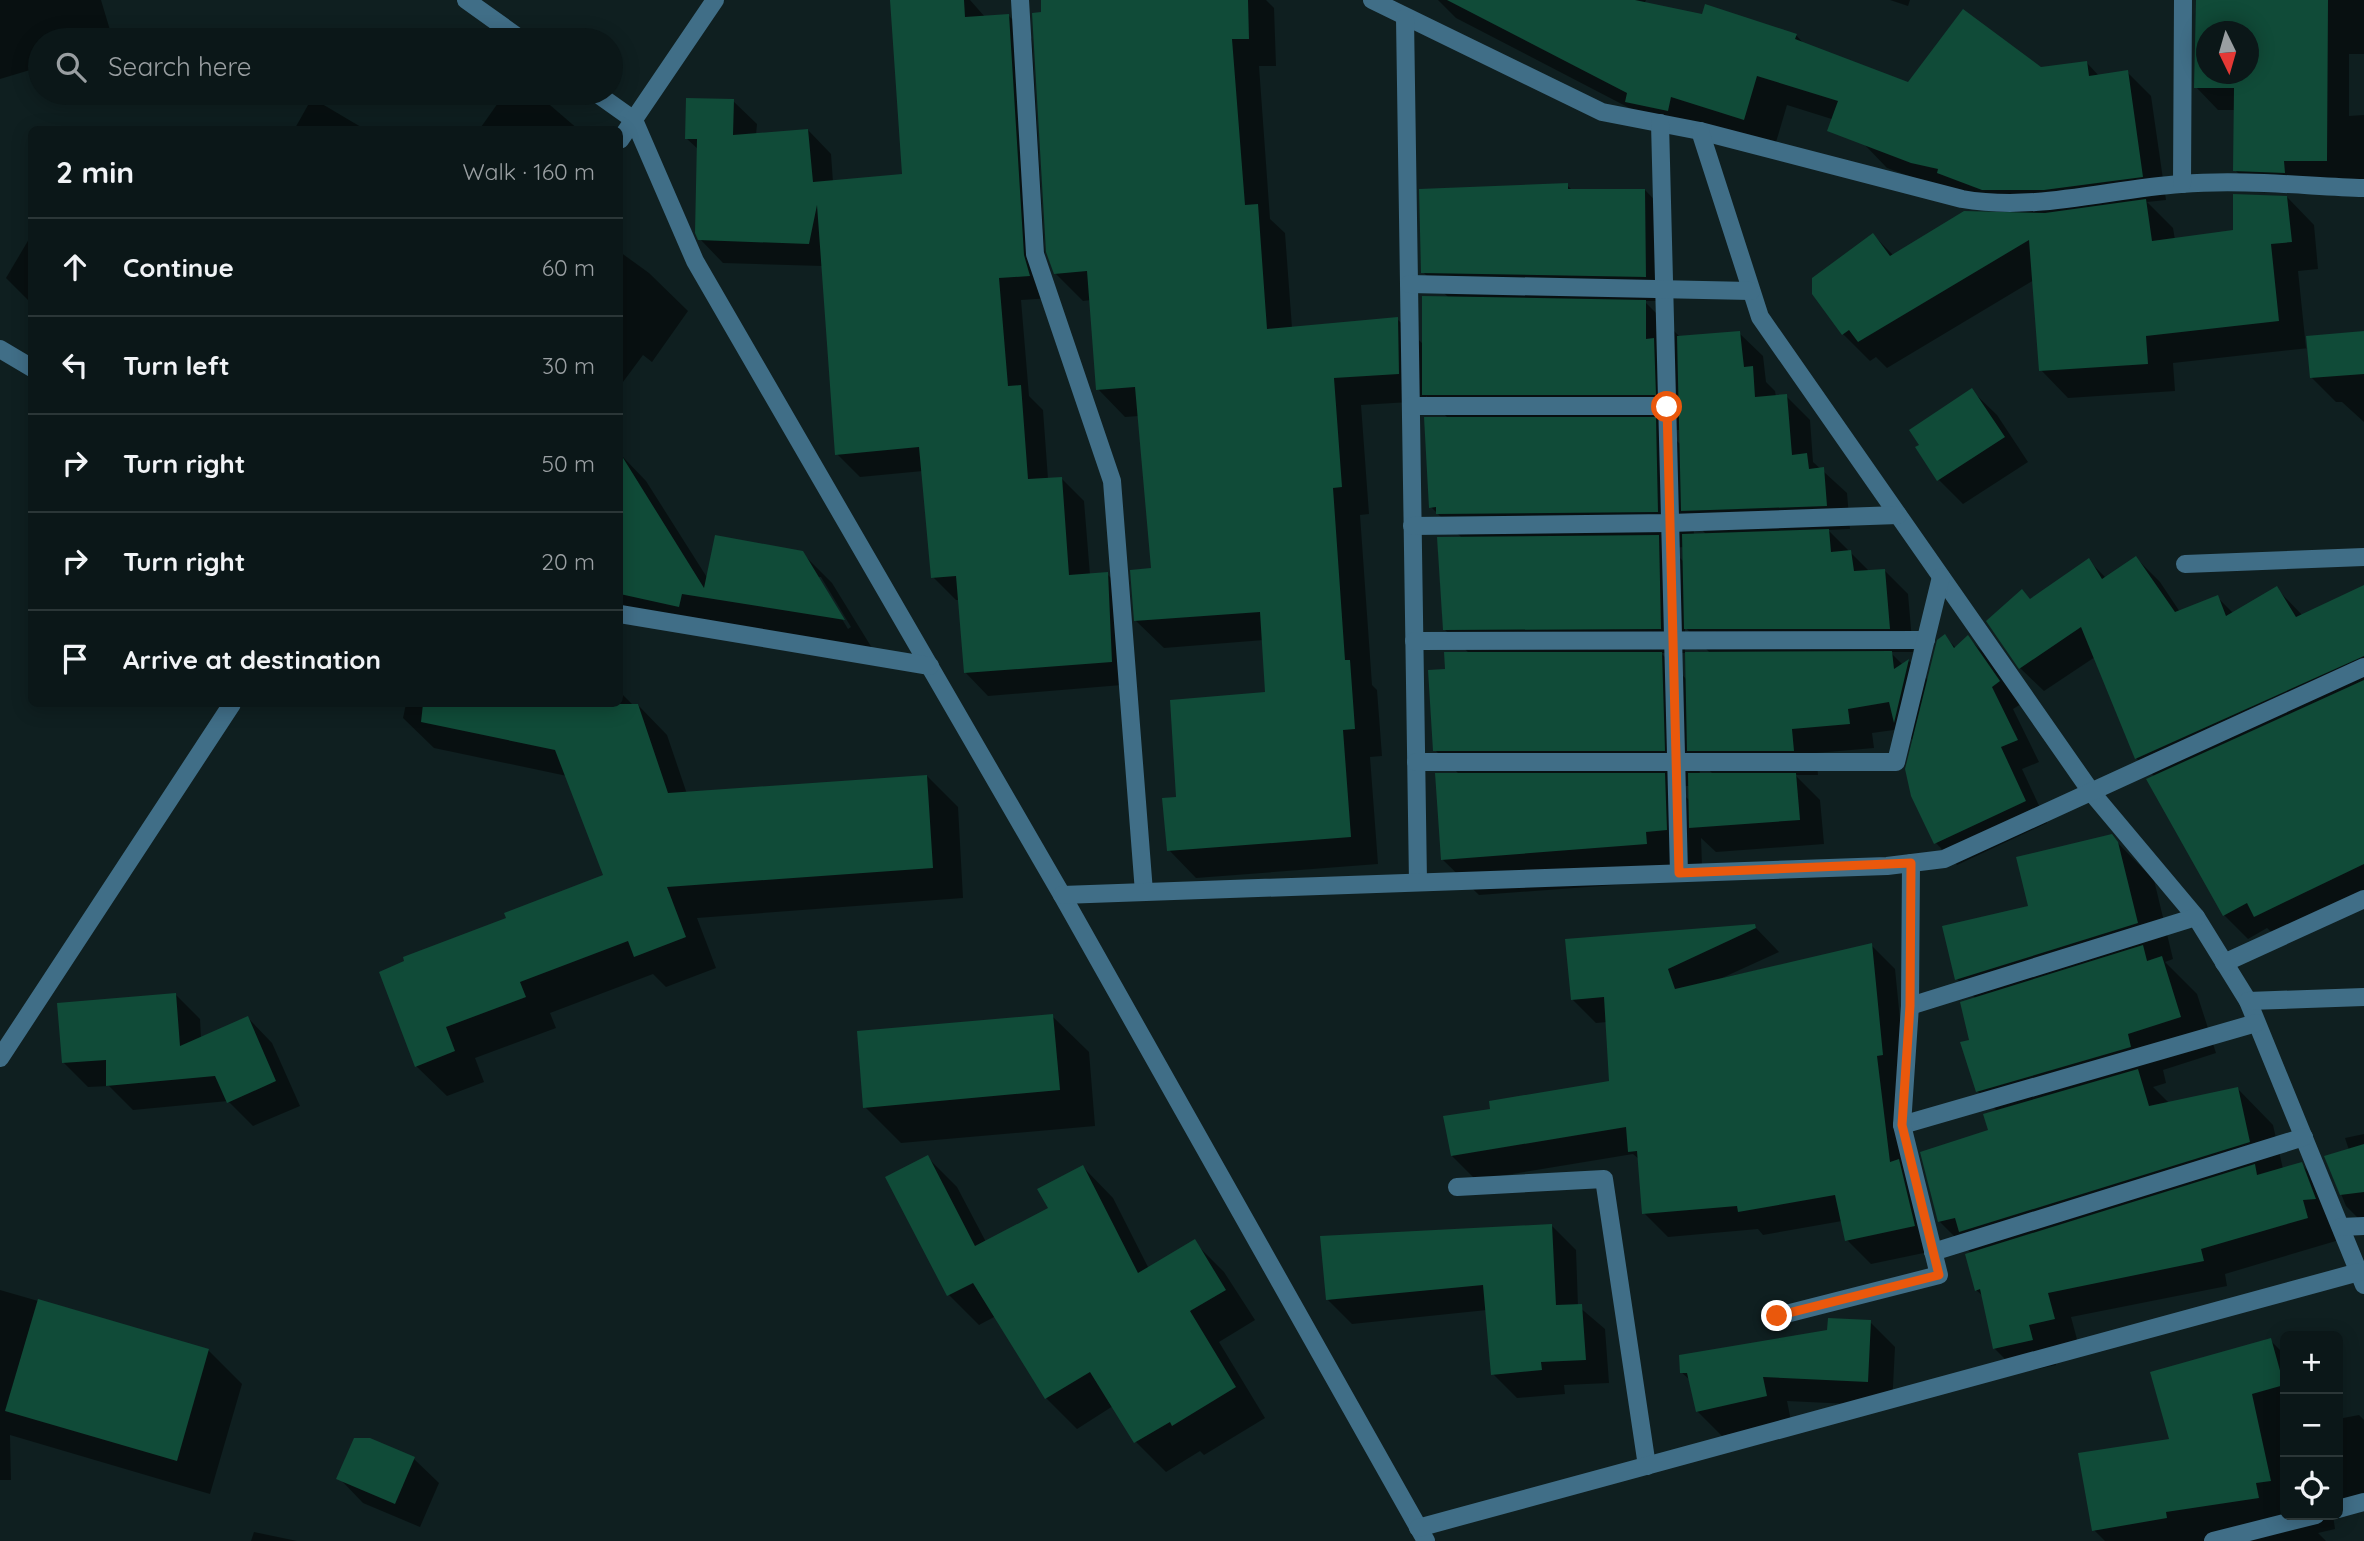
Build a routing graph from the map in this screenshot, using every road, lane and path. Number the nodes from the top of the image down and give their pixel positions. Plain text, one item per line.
1 (466, 0) edge
2 (715, 0) edge
3 (1020, 0) edge
4 (1372, 0) edge
5 (2183, 0) edge
6 (1405, 18) junction
7 (505, 28) edge
8 (613, 105) edge
9 (634, 120) junction
10 (1660, 123) junction
11 (1700, 131) junction
12 (623, 136) edge
13 (2182, 184) junction
14 (2364, 187) edge
15 (1409, 284) junction
16 (1664, 289) junction
17 (1751, 291) junction
18 (0, 349) edge
19 (28, 366) edge
20 (1410, 406) junction
21 (1667, 407) junction
22 (1898, 515) junction
23 (1670, 523) junction
24 (1412, 526) junction
25 (2364, 557) edge
26 (2185, 564) dead end
27 (1941, 578) junction
28 (623, 615) edge
29 (1926, 640) junction
30 (1673, 641) junction
31 (1414, 642) junction
32 (930, 666) junction
33 (2364, 667) edge
34 (230, 707) edge
35 (1416, 762) junction
36 (1676, 762) junction
37 (2092, 793) junction
38 (1911, 863) junction
39 (1679, 873) junction
40 (1418, 882) junction
41 (1144, 892) junction
42 (1062, 895) junction
43 (2364, 899) edge
44 (2196, 917) junction
45 (2224, 963) junction
46 (2364, 998) edge
47 (2248, 1001) junction
48 (1910, 1006) junction
49 (2256, 1023) junction
50 (0, 1058) edge
51 (1902, 1125) junction
52 (2304, 1137) junction
53 (1457, 1186) dead end
54 (2364, 1226) edge
55 (2341, 1227) junction
56 (1933, 1252) junction
57 (2362, 1278) edge
58 (1777, 1316) dead end
59 (1647, 1466) junction
60 (2364, 1502) edge
61 (2343, 1508) edge
62 (2296, 1520) edge
63 (1422, 1535) edge
64 (2213, 1541) edge

1 - 7 street
2 - 9 street
3 - 41 street
4 - 6 street
5 - 13 street
6 - 10 street
6 - 15 street
8 - 9 street
9 - 12 street
9 - 32 street
10 - 11 street
10 - 16 street
11 - 13 street
11 - 17 street
13 - 14 street
15 - 16 street
15 - 20 street
16 - 17 street
16 - 21 street
17 - 22 street
18 - 19 street
20 - 21 street
20 - 24 street
21 - 23 street
22 - 23 street
22 - 27 street
23 - 24 street
23 - 30 street
24 - 31 street
25 - 26 street
27 - 29 street
27 - 37 street
28 - 32 street
29 - 30 street
29 - 36 street
30 - 31 street
30 - 36 street
31 - 35 street
32 - 42 street
33 - 37 street
34 - 50 street
35 - 36 street
35 - 40 street
36 - 39 street
37 - 38 street
37 - 44 street
38 - 39 street
38 - 48 street
39 - 40 street
40 - 41 street
41 - 42 street
42 - 63 street
43 - 45 street
44 - 45 street
44 - 48 street
45 - 47 street
46 - 47 street
47 - 49 street
48 - 51 street
49 - 51 street
49 - 52 street
51 - 56 street
52 - 55 street
52 - 56 street
53 - 59 street
54 - 55 street
55 - 57 street
56 - 58 street
57 - 59 street
59 - 63 street
60 - 61 street
62 - 64 street

